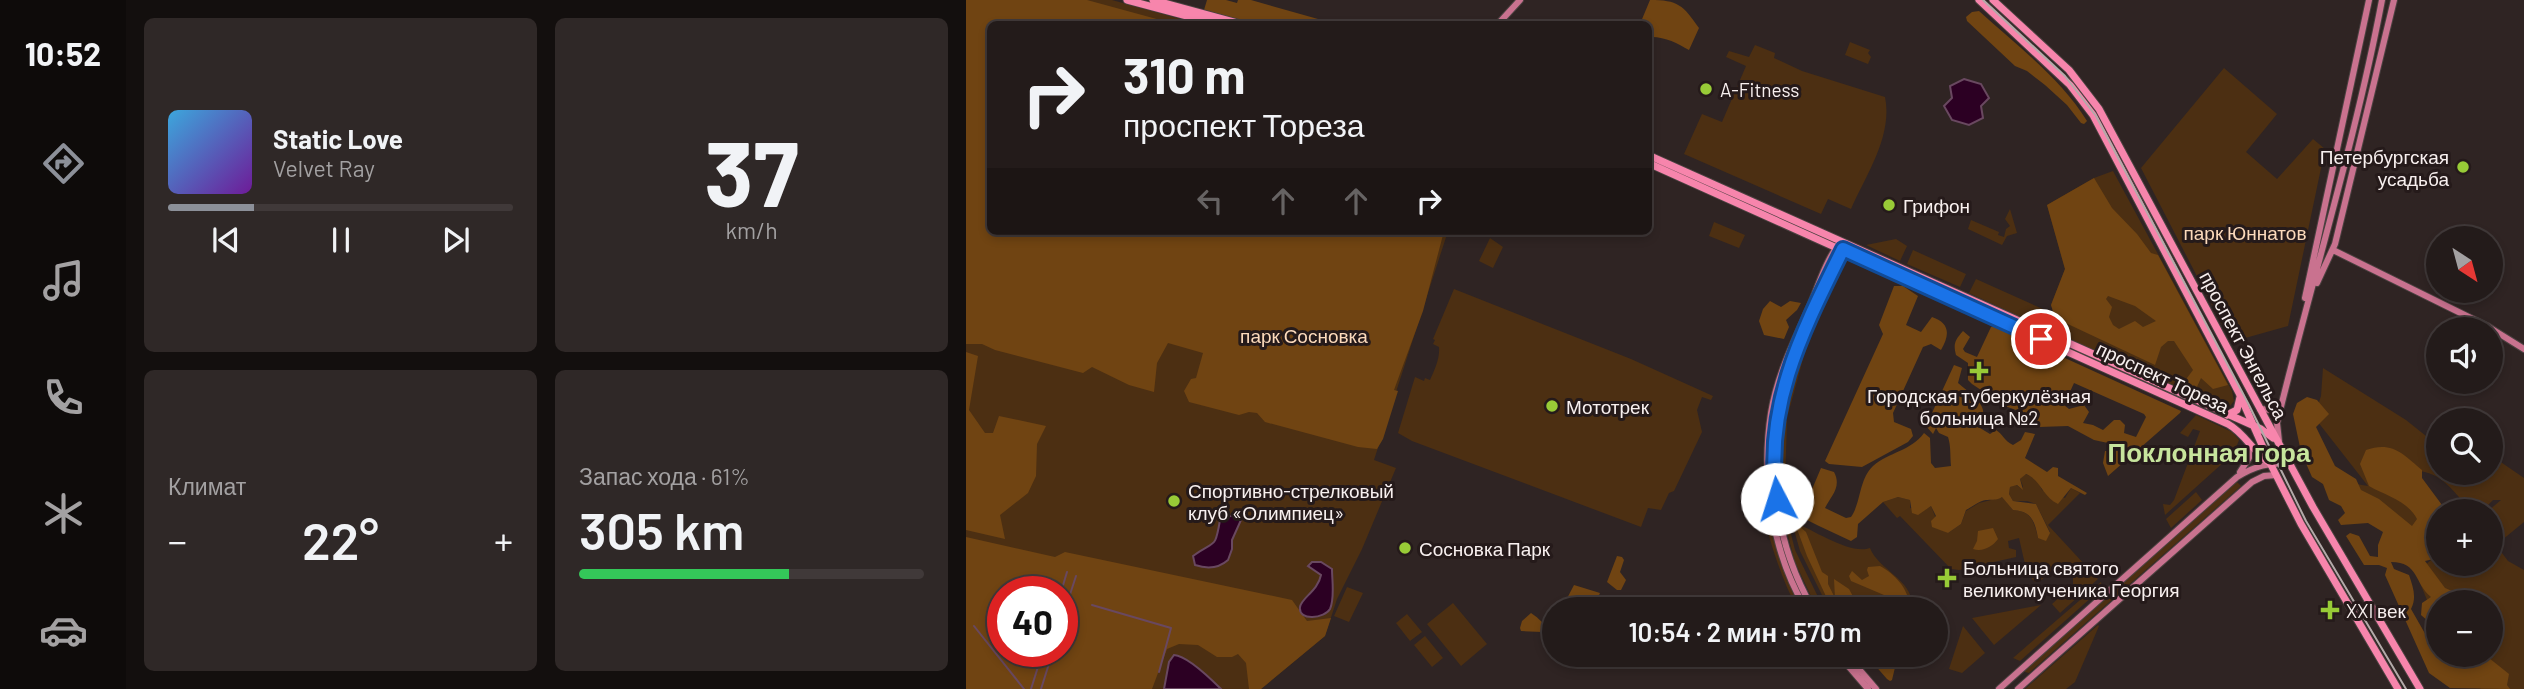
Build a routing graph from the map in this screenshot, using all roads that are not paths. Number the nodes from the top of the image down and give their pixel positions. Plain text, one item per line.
1 (1127, 0) edge
2 (1153, 0) edge
3 (1520, 0) edge
4 (1979, 0) edge
5 (1993, 0) edge
6 (2369, 0) edge
7 (2382, 0) edge
8 (2394, 0) edge
9 (1206, 21) edge
10 (1230, 21) edge
11 (1501, 21) edge
12 (1652, 157) edge
13 (1652, 165) edge
14 (2140, 183) junction
15 (2131, 188) junction
16 (1840, 246) junction
17 (2333, 250) junction
18 (2307, 304) junction
19 (2524, 349) edge
20 (2239, 393) junction
21 (2260, 409) junction
22 (2227, 415) junction
23 (2254, 427) junction
24 (2246, 437) junction
25 (2279, 443) junction
26 (2270, 463) junction
27 (2290, 464) junction
28 (2276, 475) junction
29 (2237, 477) junction
30 (1800, 597) edge
31 (1806, 597) edge
32 (1849, 667) edge
33 (1857, 667) edge
34 (2020, 670) junction
35 (2029, 680) junction
36 (2007, 682) junction
37 (1868, 689) edge
38 (1876, 689) edge
39 (1999, 689) edge
40 (2016, 689) edge
41 (2398, 689) edge
42 (2420, 689) edge

1 - 9 main road
2 - 10 main road
3 - 11 main road
4 - 15 main road, проспект Энгельса
5 - 14 main road, проспект Энгельса
6 - 21 main road
7 - 18 main road
8 - 17 main road
12 - 16 main road, проспект Тореза
13 - 16 main road, проспект Тореза
14 - 15 main road
14 - 21 main road, проспект Энгельса
15 - 20 main road, проспект Энгельса
16 - 22 main road, проспект Тореза
16 - 24 main road, проспект Тореза
16 - 30 main road
16 - 31 main road
17 - 18 main road
17 - 19 main road
18 - 25 main road
20 - 22 main road
20 - 23 main road, проспект Энгельса
21 - 25 main road, проспект Энгельса
22 - 23 main road, проспект Тореза
23 - 25 main road, проспект Тореза
23 - 26 main road, проспект Энгельса
24 - 26 main road, проспект Тореза
24 - 29 main road
25 - 27 main road, проспект Энгельса
26 - 27 main road
26 - 28 main road, проспект Энгельса
26 - 29 main road
27 - 42 main road, проспект Энгельса
28 - 35 main road
28 - 41 main road, проспект Энгельса
29 - 34 main road
32 - 37 main road
33 - 38 main road
34 - 35 main road
34 - 36 main road
35 - 40 main road
36 - 39 main road
36 - 40 main road

